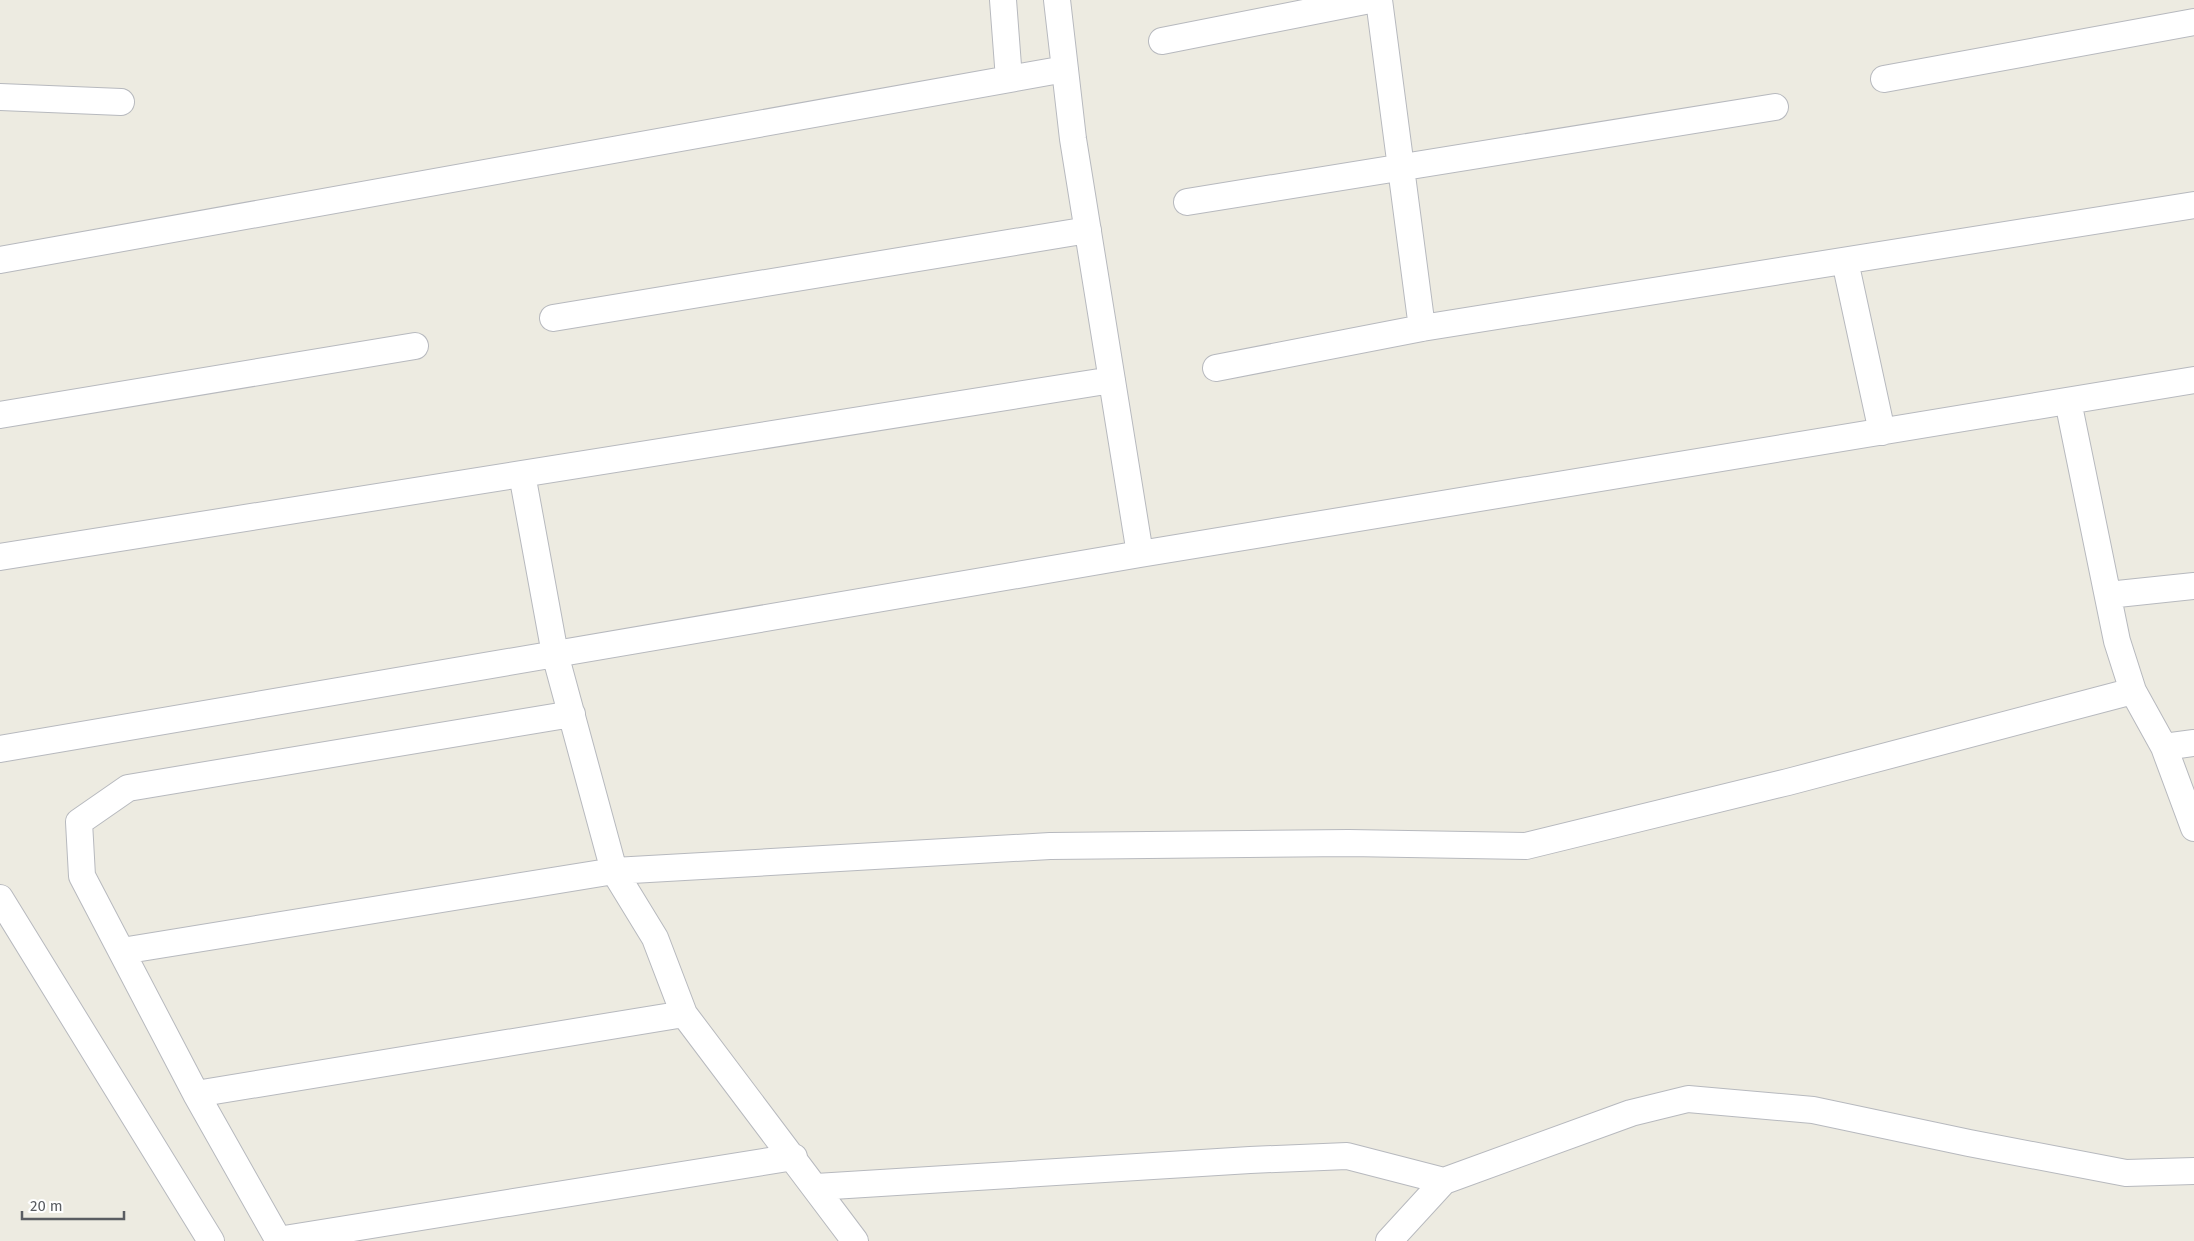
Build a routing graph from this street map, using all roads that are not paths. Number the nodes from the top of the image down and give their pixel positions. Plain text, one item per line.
1 (1003, 0) edge
2 (1057, 0) edge
3 (1370, 0) edge
4 (1379, 0) edge
5 (2194, 22) edge
6 (1162, 40) dead end
7 (1065, 69) junction
8 (1884, 79) dead end
9 (1009, 80) junction
10 (0, 97) edge
11 (121, 102) dead end
12 (1776, 107) dead end
13 (1401, 167) junction
14 (1187, 202) dead end
15 (2194, 205) edge
16 (1088, 230) junction
17 (0, 260) edge
18 (1845, 261) junction
19 (554, 318) dead end
20 (1422, 328) junction
21 (415, 346) dead end
22 (1216, 368) dead end
23 (1112, 380) junction
24 (2194, 380) edge
25 (2068, 401) junction
26 (0, 415) edge
27 (1882, 432) junction
28 (522, 474) junction
29 (1140, 554) junction
30 (0, 556) edge
31 (2194, 586) edge
32 (2108, 595) junction
33 (555, 654) junction
34 (2134, 691) junction
35 (572, 714) junction
36 (2194, 744) edge
37 (2164, 747) junction
38 (0, 749) edge
39 (2194, 828) edge
40 (614, 872) junction
41 (0, 898) edge
42 (122, 951) junction
43 (684, 1014) junction
44 (196, 1094) junction
45 (794, 1157) junction
46 (2194, 1171) edge
47 (1444, 1181) junction
48 (816, 1188) junction
49 (211, 1241) edge
50 (279, 1241) edge
51 (855, 1241) edge
52 (1388, 1241) edge

1 - 9 street
2 - 7 street
3 - 6 street
4 - 13 street
5 - 8 street
7 - 9 street
7 - 16 street
9 - 17 street
10 - 11 street
12 - 13 street
13 - 14 street
13 - 20 street
15 - 18 street
16 - 19 street
16 - 23 street
18 - 20 street
18 - 27 street
20 - 22 street
21 - 26 street
23 - 28 street
23 - 29 street
24 - 25 street
25 - 27 street
25 - 32 street
27 - 29 street
28 - 30 street
28 - 33 street
29 - 33 street
31 - 32 street
32 - 34 street
33 - 35 street
33 - 38 street
34 - 37 street
34 - 40 street
35 - 40 street
35 - 42 street
36 - 37 street
37 - 39 street
40 - 42 street
40 - 43 street
41 - 49 street
42 - 44 street
43 - 44 street
43 - 45 street
44 - 50 street
45 - 48 street
45 - 50 street
46 - 47 street
47 - 48 street
47 - 52 street
48 - 51 street

